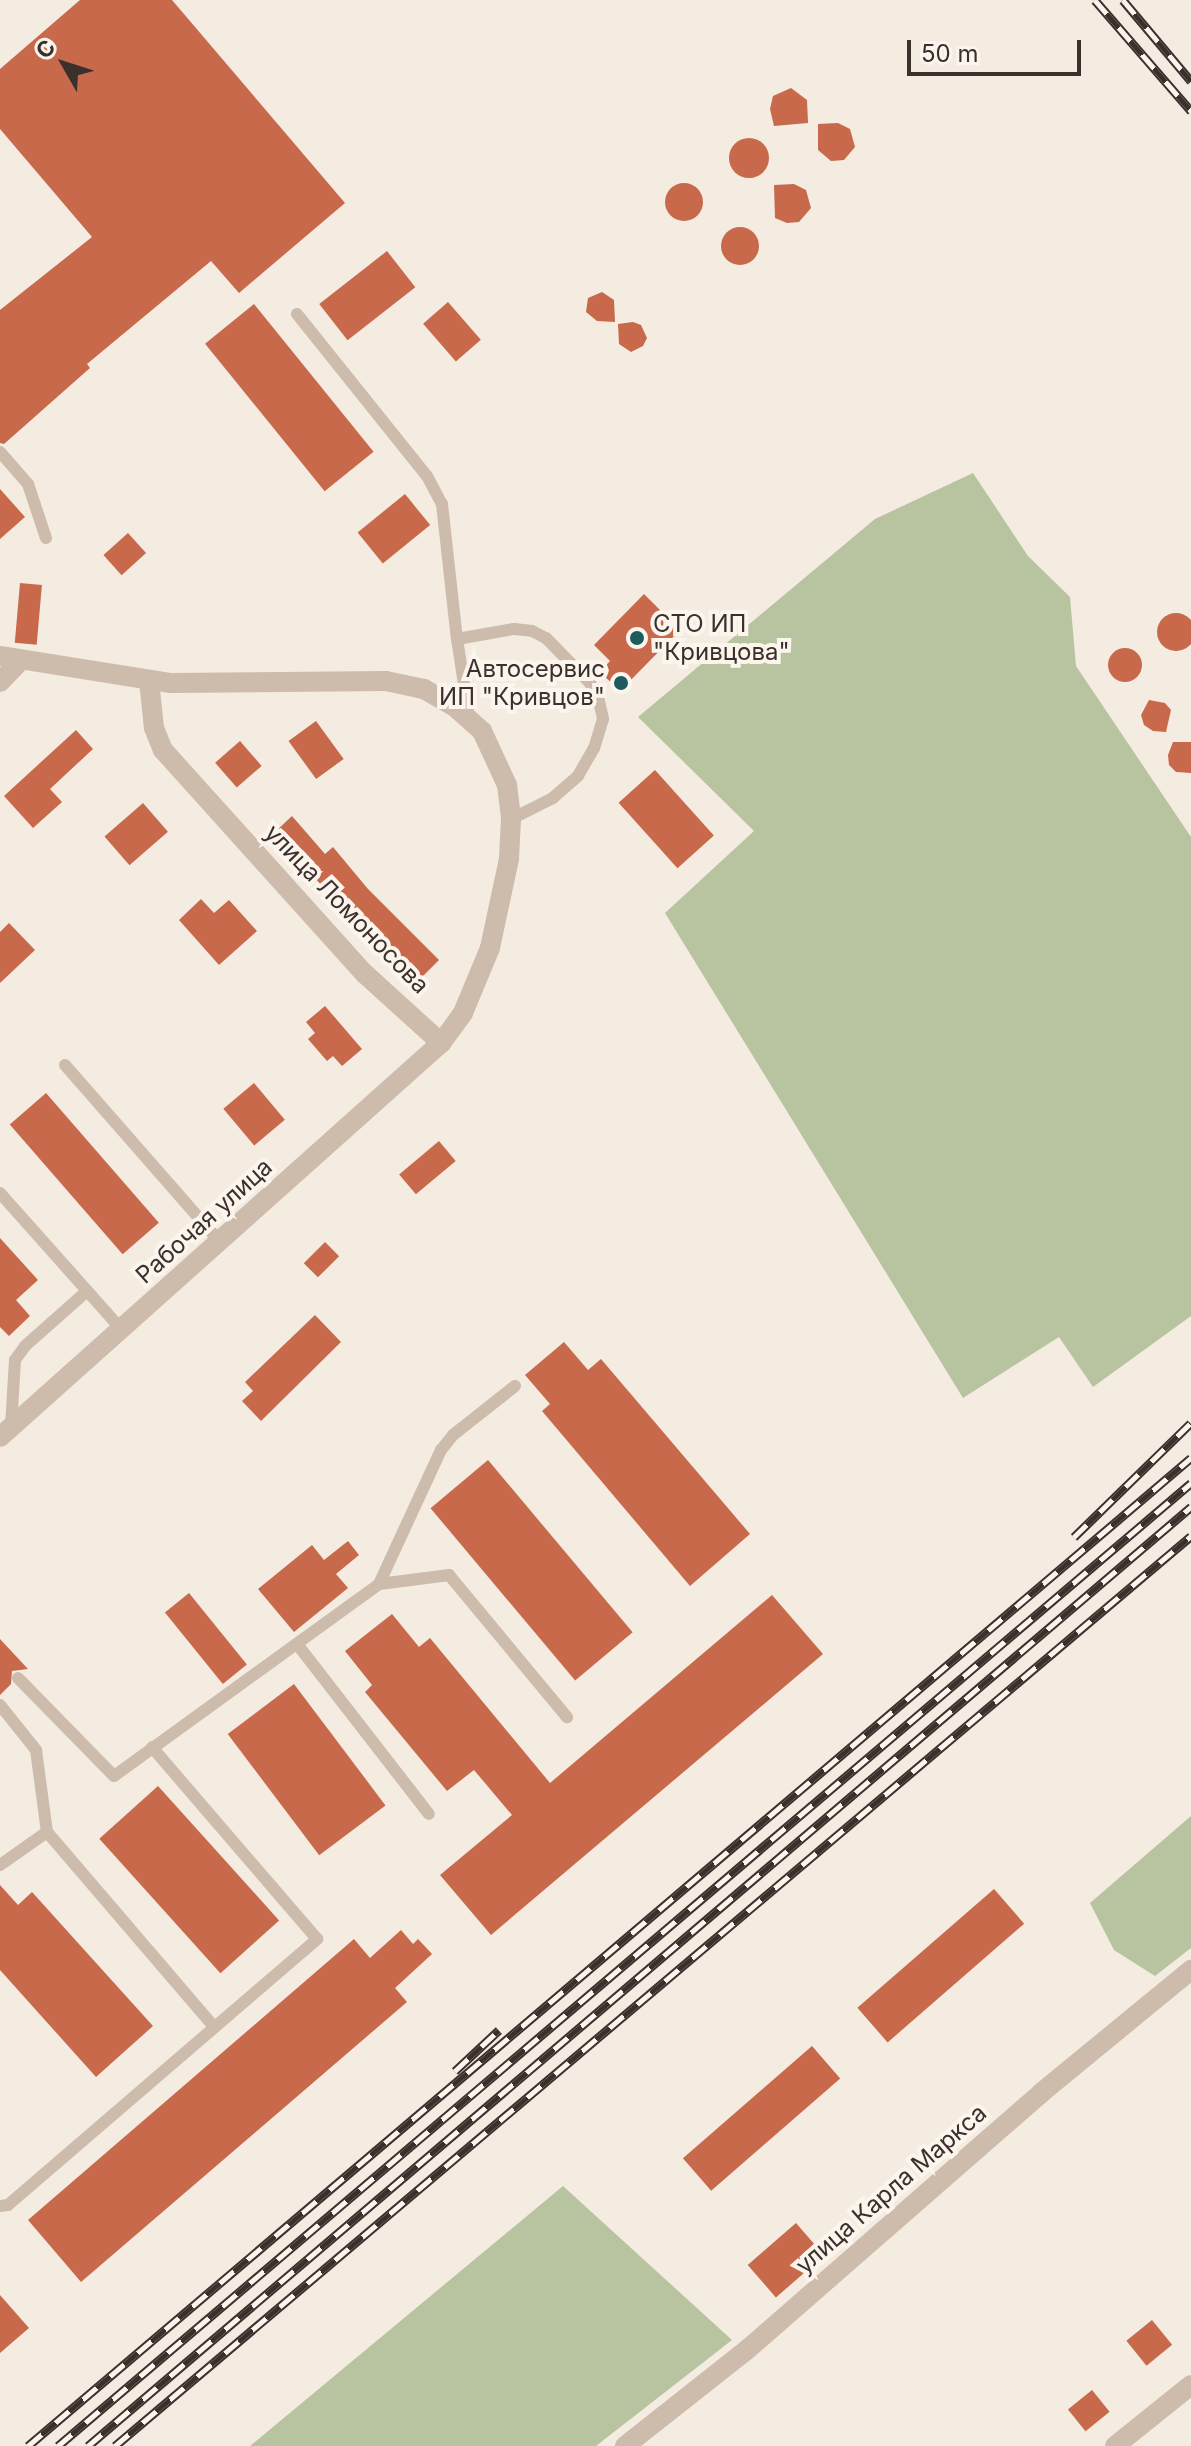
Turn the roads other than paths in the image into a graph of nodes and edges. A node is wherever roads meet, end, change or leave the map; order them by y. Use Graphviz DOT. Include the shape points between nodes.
graph roads {
  1 [pos="297,314"];
  2 [pos="0,452"];
  3 [pos="46,538"];
  4 [pos="457,639"];
  5 [pos="10,658"];
  6 [pos="149,680"];
  7 [pos="0,682"];
  8 [pos="469,720"];
  9 [pos="511,819"];
  10 [pos="441,1043"];
  11 [pos="65,1065"];
  12 [pos="0,1193"];
  13 [pos="220,1242"];
  14 [pos="87,1291"];
  15 [pos="121,1329"];
  16 [pos="515,1386"];
  17 [pos="5,1432"];
  18 [pos="379,1584"];
  19 [pos="297,1644"];
  20 [pos="18,1678"];
  21 [pos="0,1705"];
  22 [pos="567,1717"];
  23 [pos="152,1747"];
  24 [pos="429,1814"];
  25 [pos="47,1832"];
  26 [pos="0,1865"];
  27 [pos="1191,1970"];
  28 [pos="214,2027"];
  29 [pos="0,2206"];
  30 [pos="1191,2385"];
  31 [pos="625,2446"];
  32 [pos="1115,2446"];
  1 -- 4 [label="lane" via="427,476 442,504"];
  2 -- 3 [label="lane" via="28,484"];
  4 -- 8 [label="lane"];
  4 -- 9 [label="lane" via="532,631 546,638 590,683 599,701 603,719 578,776 553,798"];
  5 -- 6 [label="street"];
  5 -- 7 [label="street"];
  6 -- 8 [label="street" via="386,681 424,689"];
  6 -- 10 [label="street, улица Ломоносова" via="154,728 163,750 365,974"];
  8 -- 9 [label="street" via="482,731 502,772"];
  9 -- 10 [label="street" via="509,859 490,948 463,1013"];
  10 -- 13 [label="street, Рабочая улица"];
  11 -- 13 [label="lane"];
  12 -- 14 [label="lane"];
  13 -- 15 [label="street, Рабочая улица"];
  14 -- 15 [label="lane"];
  14 -- 17 [label="lane" via="15,1360"];
  15 -- 17 [label="street, Рабочая улица"];
  16 -- 18 [label="lane" via="441,1450"];
  18 -- 19 [label="lane"];
  18 -- 22 [label="lane" via="449,1575"];
  19 -- 23 [label="lane"];
  19 -- 24 [label="lane"];
  20 -- 23 [label="lane" via="114,1776"];
  21 -- 25 [label="lane" via="36,1750"];
  23 -- 28 [label="lane" via="317,1939"];
  25 -- 26 [label="lane"];
  25 -- 28 [label="lane"];
  27 -- 31 [label="street, улица Карла Маркса" via="1052,2083 749,2348"];
  28 -- 29 [label="lane" via="8,2205"];
  30 -- 32 [label="street"];
}
